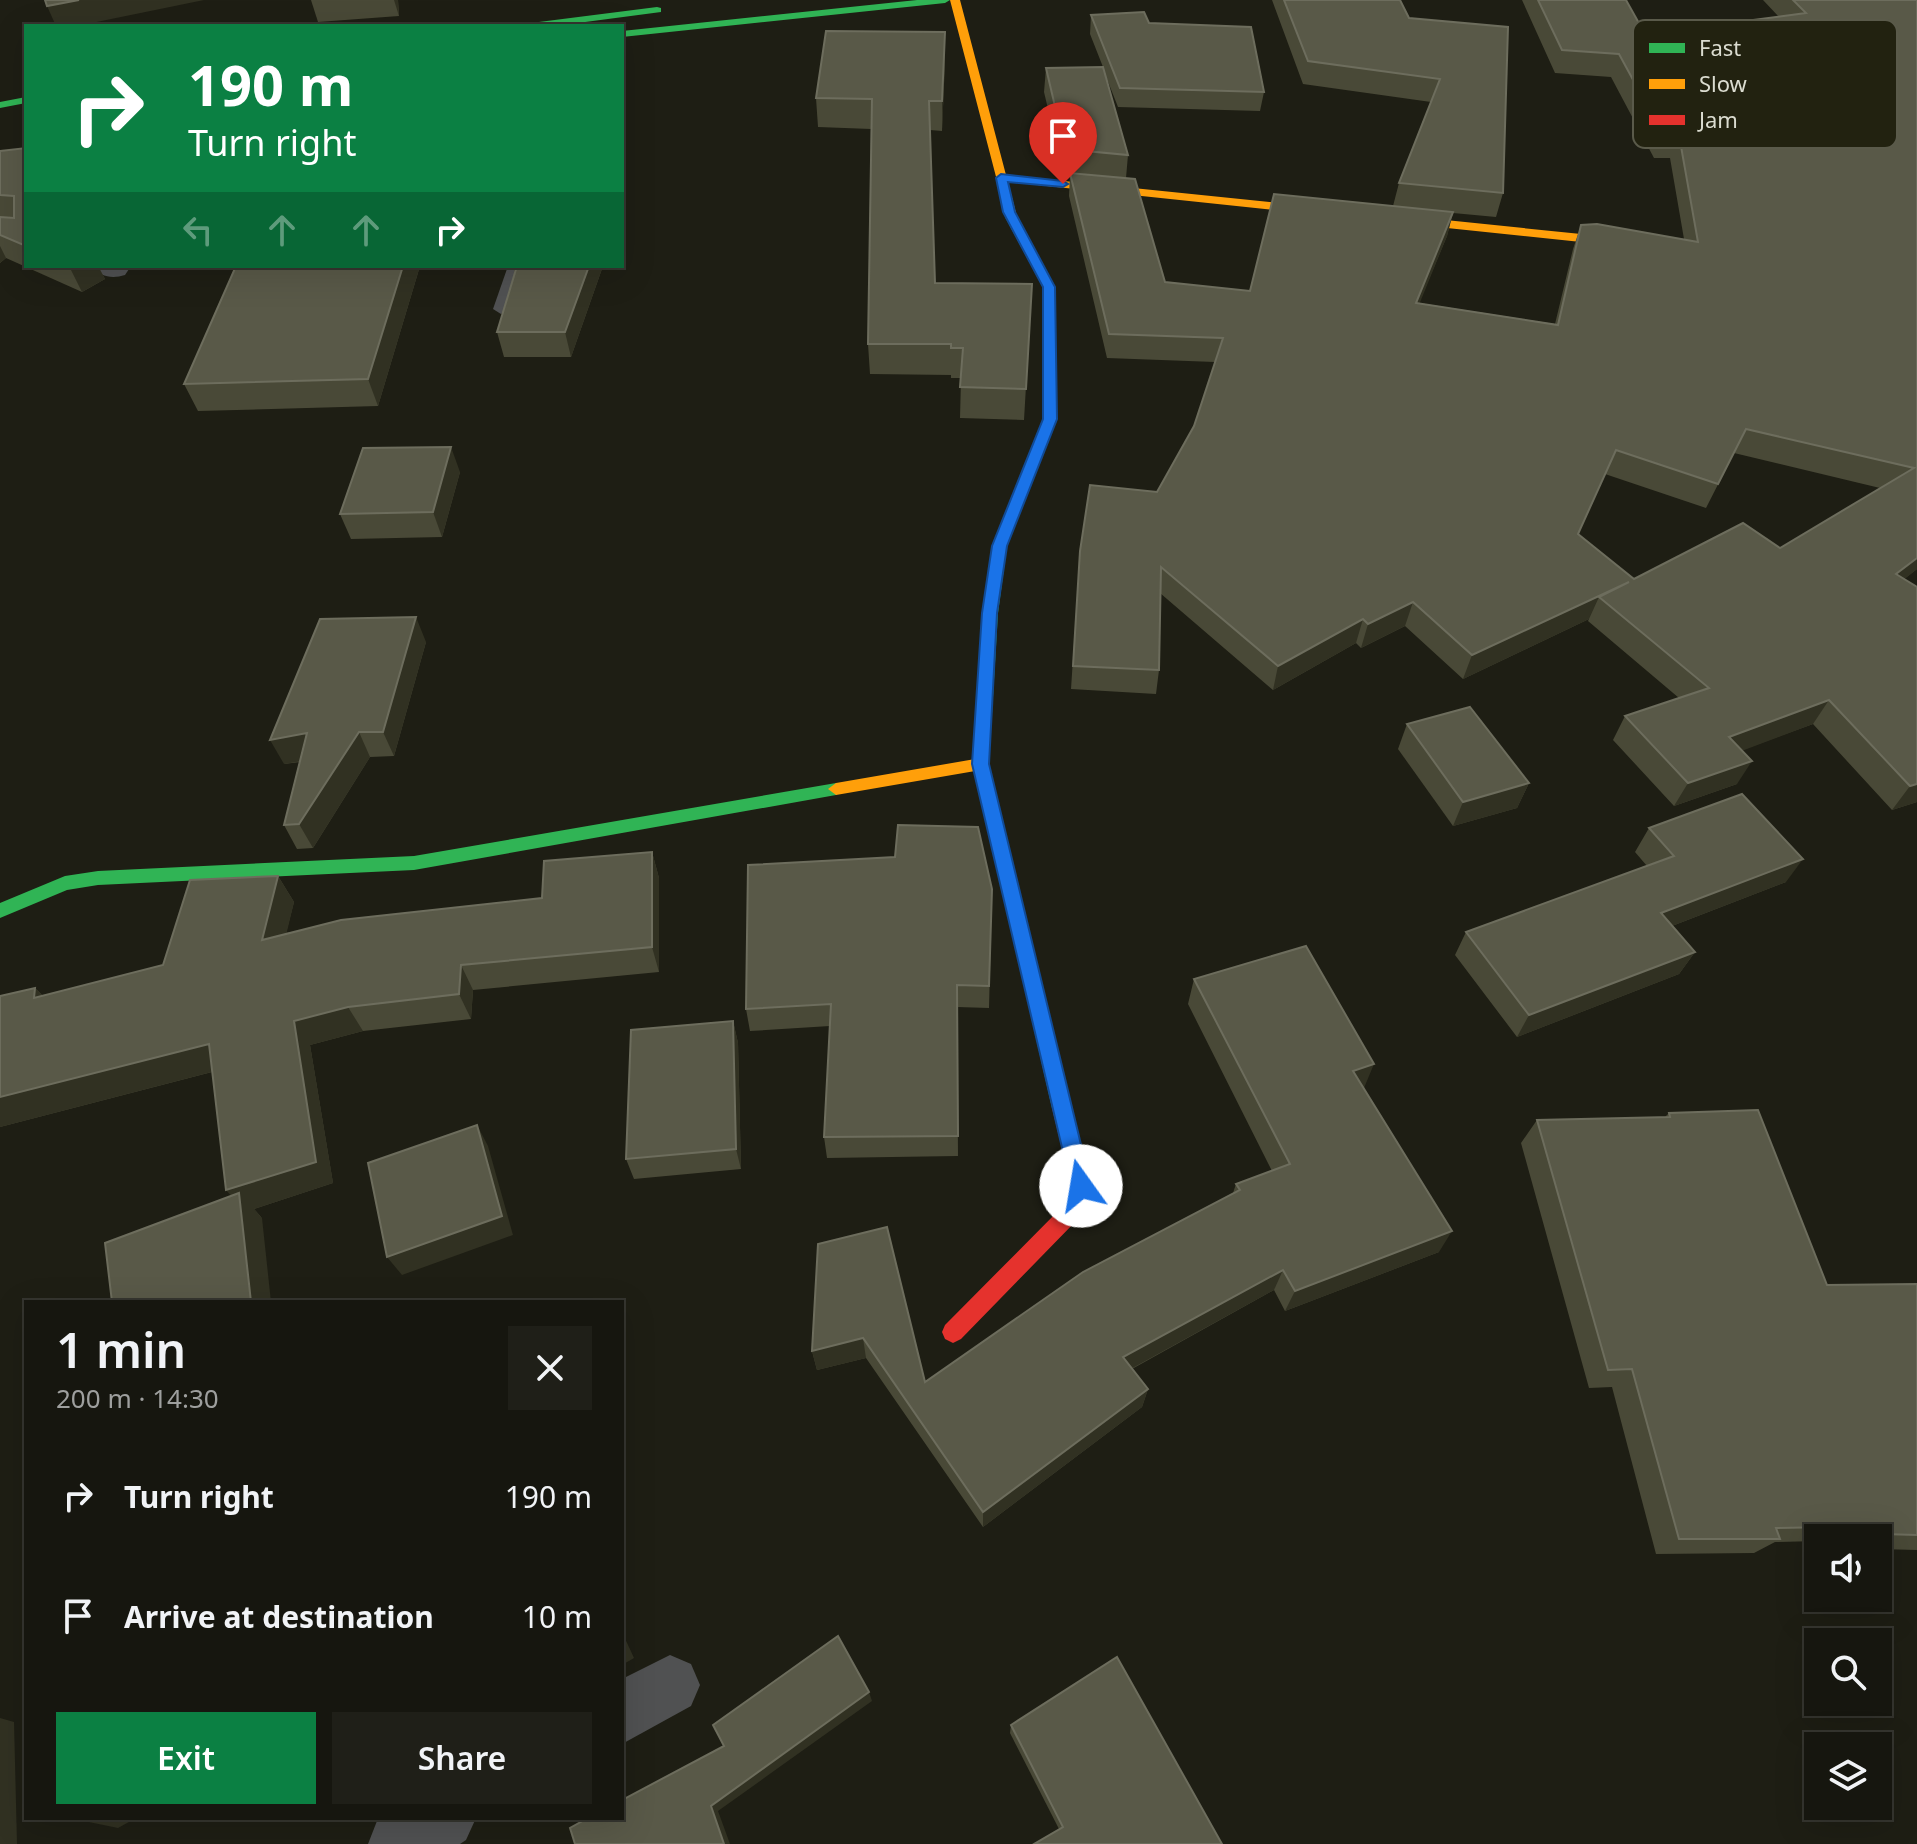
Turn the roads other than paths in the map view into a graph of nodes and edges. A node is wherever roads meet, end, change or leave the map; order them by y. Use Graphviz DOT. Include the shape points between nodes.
graph roads {
  1 [pos="945,0"];
  2 [pos="955,0"];
  3 [pos="673,8"];
  4 [pos="547,24"];
  5 [pos="624,34"];
  6 [pos="24,100"];
  7 [pos="0,105"];
  8 [pos="24,119"];
  9 [pos="0,123"];
  10 [pos="1001,178"];
  11 [pos="1581,238"];
  12 [pos="515,268"];
  13 [pos="501,309"];
  14 [pos="981,764"];
  15 [pos="0,911"];
  16 [pos="953,1332"];
  17 [pos="441,1820"];
  18 [pos="400,1844"];
  1 -- 5 [label="main road"];
  2 -- 10 [label="main road"];
  3 -- 4 [label="main road"];
  6 -- 7 [label="main road"];
  8 -- 9 [label="main road"];
  10 -- 11 [label="main road"];
  10 -- 14 [label="main road" via="1009,212 1049,287 1050,419 1000,546 990,613"];
  12 -- 13 [label="lane"];
  14 -- 15 [label="main road" via="414,863 98,878 65,883"];
  14 -- 16 [label="main road" via="1081,1186 1069,1214"];
  17 -- 18 [label="street"];
}
